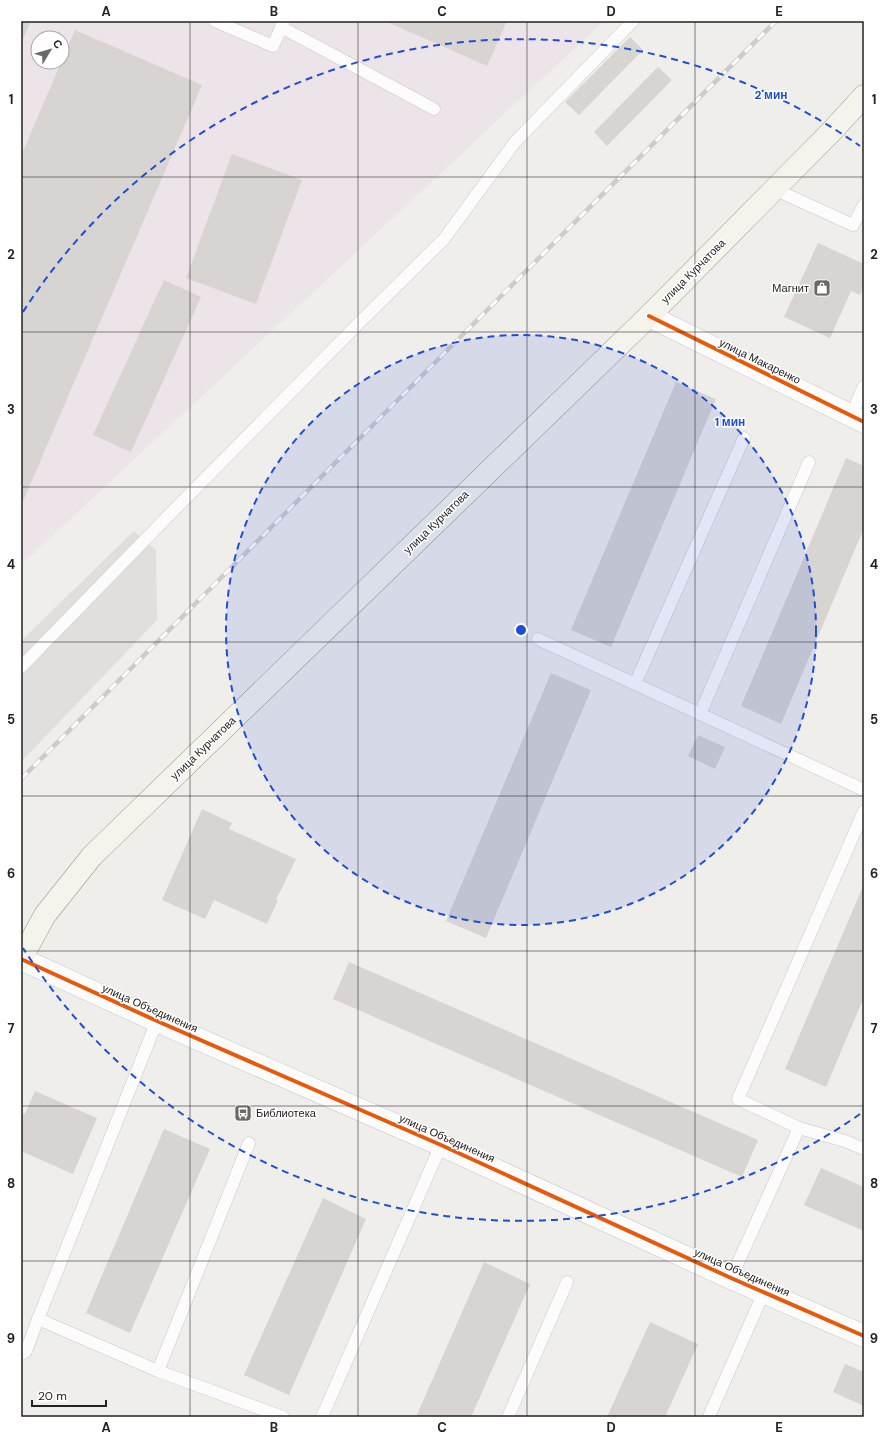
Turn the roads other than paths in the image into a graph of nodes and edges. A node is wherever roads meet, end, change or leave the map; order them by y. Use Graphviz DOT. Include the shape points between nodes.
graph roads {
  1 [pos="215,21"];
  2 [pos="633,21"];
  3 [pos="283,24"];
  4 [pos="864,96"];
  5 [pos="434,109"];
  6 [pos="774,189"];
  7 [pos="864,205"];
  8 [pos="649,316"];
  9 [pos="864,386"];
  10 [pos="858,419"];
  11 [pos="744,438"];
  12 [pos="809,462"];
  13 [pos="538,639"];
  14 [pos="21,667"];
  15 [pos="635,684"];
  16 [pos="700,714"];
  17 [pos="864,790"];
  18 [pos="864,811"];
  19 [pos="21,959"];
  20 [pos="157,1021"];
  21 [pos="799,1128"];
  22 [pos="249,1143"];
  23 [pos="441,1145"];
  24 [pos="864,1149"];
  25 [pos="731,1278"];
  26 [pos="567,1282"];
  27 [pos="764,1292"];
  28 [pos="38,1319"];
  29 [pos="864,1336"];
  30 [pos="21,1354"];
  31 [pos="158,1371"];
  32 [pos="712,1416"];
  33 [pos="283,1417"];
  34 [pos="322,1417"];
  35 [pos="508,1417"];
  1 -- 3 [label="lane" via="273,46"];
  2 -- 14 [label="lane" via="515,142 444,239 351,330"];
  3 -- 5 [label="lane"];
  4 -- 6 [label="main road, улица Курчатова"];
  6 -- 7 [label="lane" via="853,225"];
  6 -- 8 [label="main road, улица Курчатова"];
  8 -- 10 [label="street, улица Макаренко"];
  8 -- 19 [label="main road, улица Курчатова" via="92,856 45,915"];
  9 -- 10 [label="lane"];
  11 -- 15 [label="lane"];
  12 -- 16 [label="lane"];
  13 -- 15 [label="lane"];
  15 -- 16 [label="lane"];
  16 -- 17 [label="lane"];
  18 -- 21 [label="lane" via="738,1099"];
  19 -- 20 [label="street, улица Объединения"];
  20 -- 23 [label="street, улица Объединения"];
  20 -- 28 [label="lane"];
  21 -- 24 [label="lane" via="846,1141"];
  21 -- 25 [label="lane"];
  22 -- 31 [label="lane"];
  23 -- 25 [label="street, улица Объединения"];
  23 -- 34 [label="lane"];
  25 -- 27 [label="street, улица Объединения"];
  26 -- 35 [label="lane"];
  27 -- 29 [label="street, улица Объединения"];
  27 -- 32 [label="lane"];
  28 -- 30 [label="lane" via="26,1351"];
  28 -- 31 [label="lane"];
  31 -- 33 [label="lane"];
}
